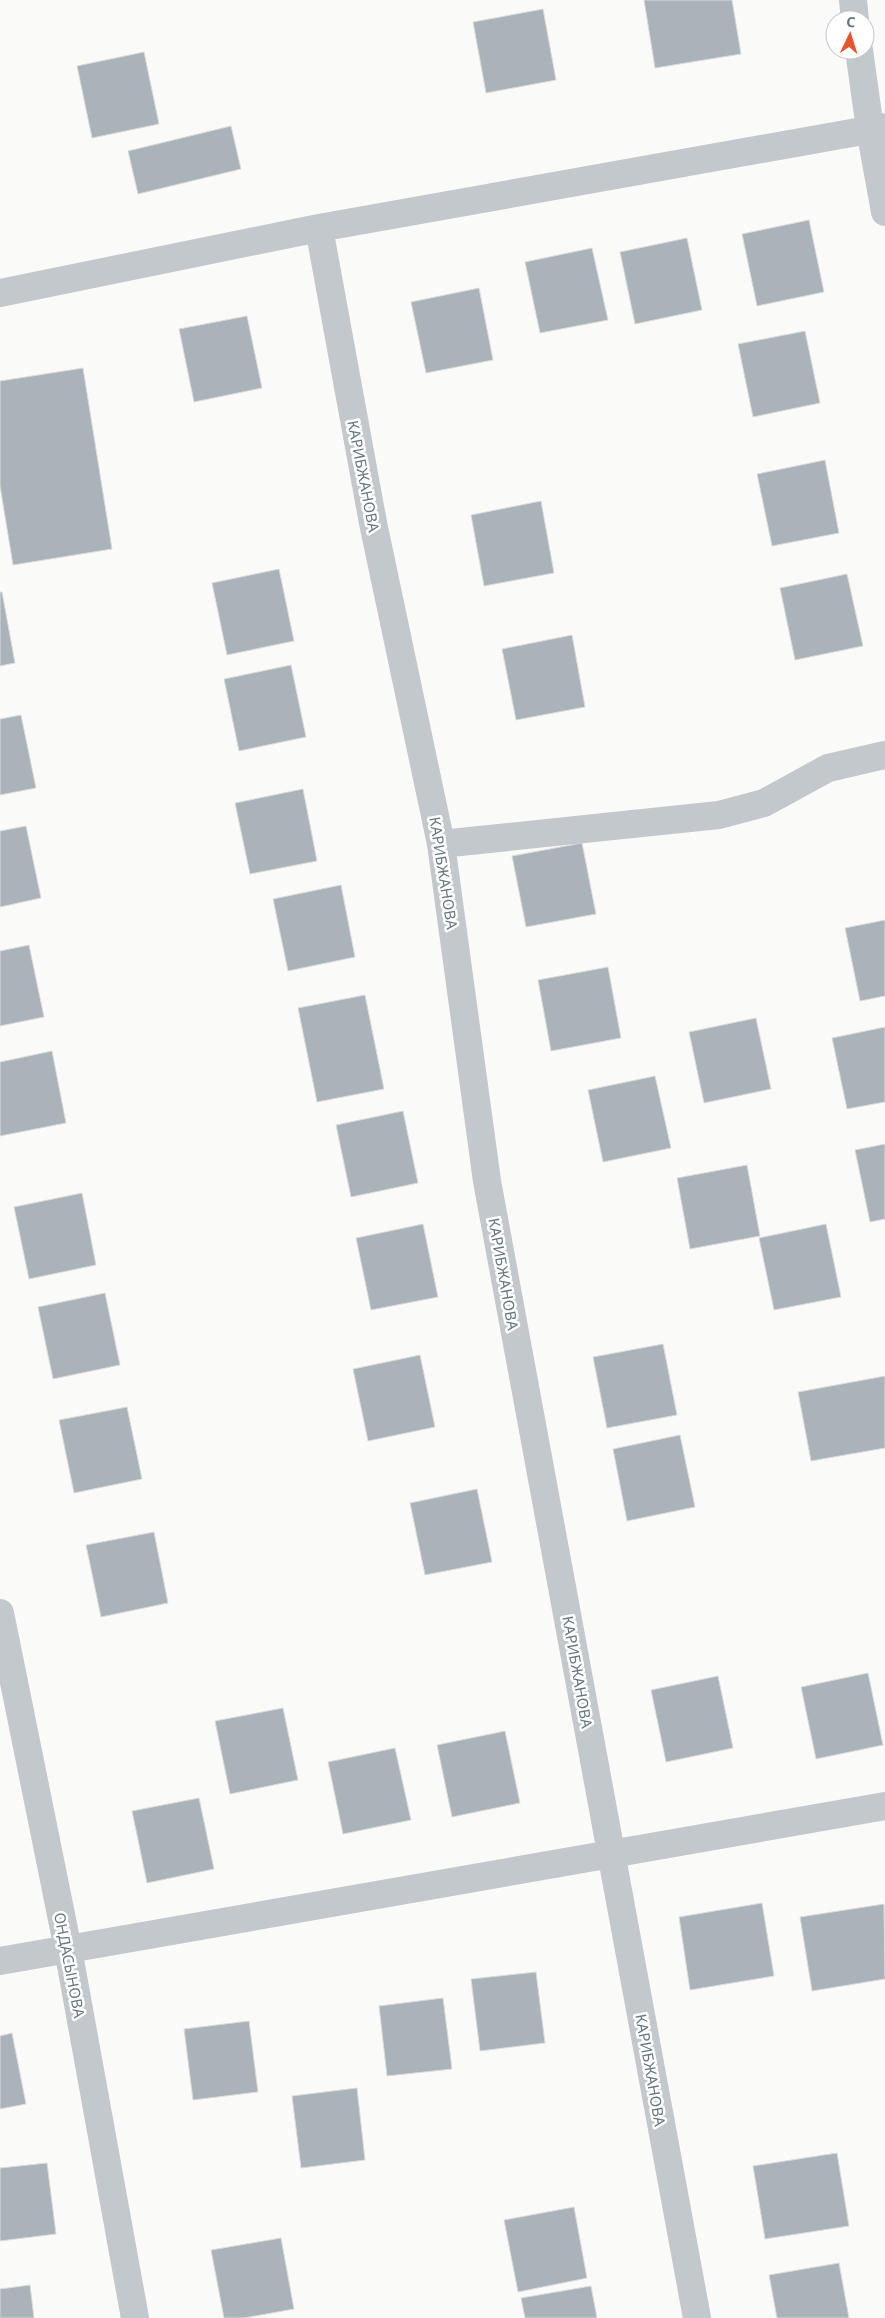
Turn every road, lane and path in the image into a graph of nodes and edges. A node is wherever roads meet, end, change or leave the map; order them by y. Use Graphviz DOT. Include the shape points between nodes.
graph roads {
  1 [pos="861,60"];
  2 [pos="877,128"];
  3 [pos="885,212"];
  4 [pos="319,228"];
  5 [pos="0,293"];
  6 [pos="885,755"];
  7 [pos="441,844"];
  8 [pos="0,1613"];
  9 [pos="885,1806"];
  10 [pos="611,1854"];
  11 [pos="68,1949"];
  12 [pos="0,1961"];
  13 [pos="135,2318"];
  14 [pos="697,2318"];
  1 -- 2 [label="street"];
  2 -- 3 [label="street"];
  2 -- 4 [label="street"];
  4 -- 5 [label="street"];
  4 -- 7 [label="street, КАРИБЖАНОВА" via="373,523"];
  6 -- 7 [label="street" via="828,768 764,803 719,815"];
  7 -- 10 [label="street, КАРИБЖАНОВА" via="487,1181"];
  8 -- 11 [label="street, ОНДАСЫНОВА"];
  9 -- 10 [label="street"];
  10 -- 11 [label="street"];
  10 -- 14 [label="street, КАРИБЖАНОВА"];
  11 -- 12 [label="street"];
  11 -- 13 [label="street, ОНДАСЫНОВА"];
}
